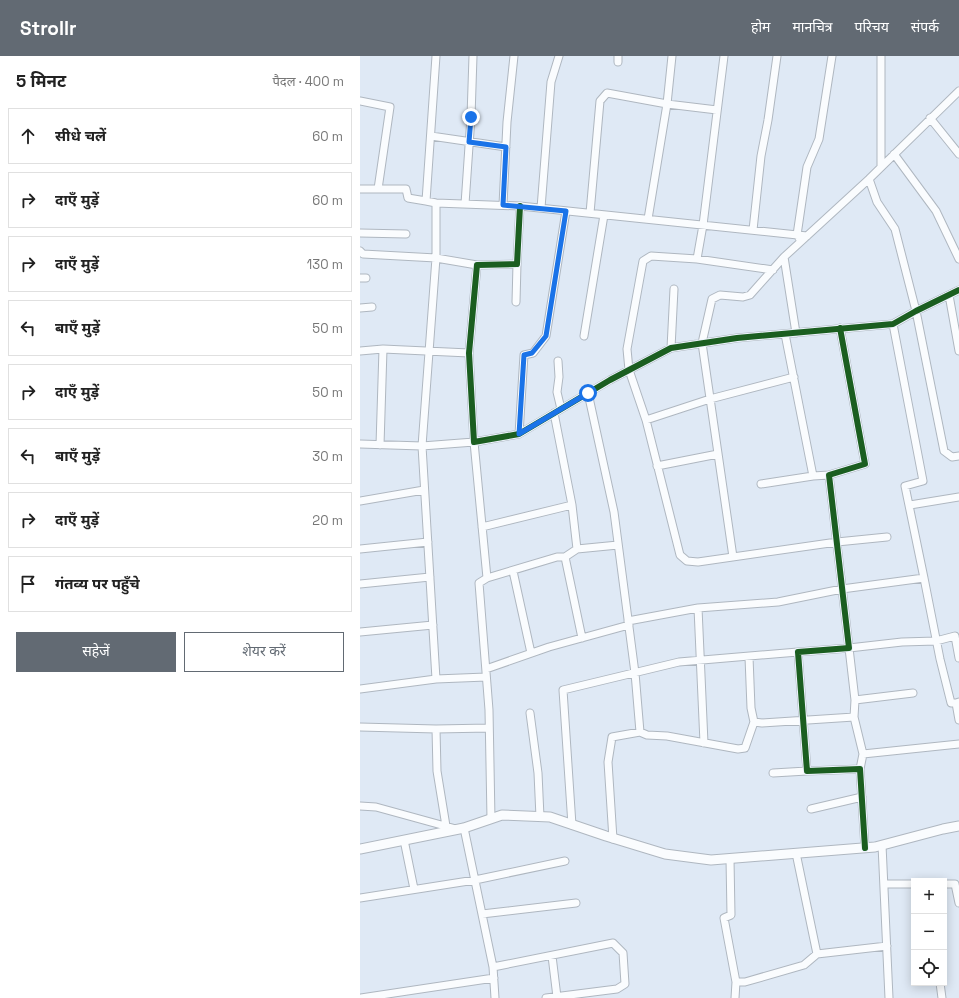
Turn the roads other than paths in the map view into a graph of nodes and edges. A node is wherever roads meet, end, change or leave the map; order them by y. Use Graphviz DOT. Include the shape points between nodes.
graph roads {
  1 [pos="436,56"];
  2 [pos="473,56"];
  3 [pos="514,56"];
  4 [pos="559,56"];
  5 [pos="672,56"];
  6 [pos="724,56"];
  7 [pos="777,56"];
  8 [pos="832,56"];
  9 [pos="881,56"];
  10 [pos="959,91"];
  11 [pos="360,101"];
  12 [pos="667,104"];
  13 [pos="717,110"];
  14 [pos="930,118"];
  15 [pos="431,136"];
  16 [pos="469,142"];
  17 [pos="506,147"];
  18 [pos="894,154"];
  19 [pos="959,154"];
  20 [pos="881,167"];
  21 [pos="869,179"];
  22 [pos="360,189"];
  23 [pos="378,189"];
  24 [pos="426,201"];
  25 [pos="436,203"];
  26 [pos="465,204"];
  27 [pos="503,205"];
  28 [pos="520,206"];
  29 [pos="541,208"];
  30 [pos="566,211"];
  31 [pos="590,213"];
  32 [pos="604,215"];
  33 [pos="648,219"];
  34 [pos="703,225"];
  35 [pos="753,230"];
  36 [pos="360,233"];
  37 [pos="406,234"];
  38 [pos="797,235"];
  39 [pos="807,236"];
  40 [pos="798,244"];
  41 [pos="360,251"];
  42 [pos="784,257"];
  43 [pos="436,258"];
  44 [pos="697,259"];
  45 [pos="959,259"];
  46 [pos="477,264"];
  47 [pos="517,264"];
  48 [pos="773,270"];
  49 [pos="674,290"];
  50 [pos="959,290"];
  51 [pos="949,295"];
  52 [pos="516,302"];
  53 [pos="360,308"];
  54 [pos="372,308"];
  55 [pos="916,311"];
  56 [pos="892,324"];
  57 [pos="840,328"];
  58 [pos="796,333"];
  59 [pos="785,334"];
  60 [pos="584,336"];
  61 [pos="702,343"];
  62 [pos="671,348"];
  63 [pos="384,350"];
  64 [pos="360,351"];
  65 [pos="429,351"];
  66 [pos="959,351"];
  67 [pos="469,353"];
  68 [pos="558,362"];
  69 [pos="629,370"];
  70 [pos="794,377"];
  71 [pos="588,393"];
  72 [pos="710,399"];
  73 [pos="558,411"];
  74 [pos="646,420"];
  75 [pos="519,434"];
  76 [pos="474,442"];
  77 [pos="360,444"];
  78 [pos="380,445"];
  79 [pos="422,446"];
  80 [pos="718,454"];
  81 [pos="959,456"];
  82 [pos="657,466"];
  83 [pos="829,474"];
  84 [pos="813,476"];
  85 [pos="761,484"];
  86 [pos="424,490"];
  87 [pos="959,497"];
  88 [pos="360,501"];
  89 [pos="572,505"];
  90 [pos="910,505"];
  91 [pos="482,526"];
  92 [pos="887,537"];
  93 [pos="428,542"];
  94 [pos="837,542"];
  95 [pos="618,545"];
  96 [pos="360,549"];
  97 [pos="577,549"];
  98 [pos="565,557"];
  99 [pos="733,557"];
  100 [pos="513,571"];
  101 [pos="430,577"];
  102 [pos="487,578"];
  103 [pos="924,578"];
  104 [pos="360,584"];
  105 [pos="842,589"];
  106 [pos="698,608"];
  107 [pos="628,623"];
  108 [pos="433,625"];
  109 [pos="360,632"];
  110 [pos="582,638"];
  111 [pos="936,641"];
  112 [pos="849,648"];
  113 [pos="798,652"];
  114 [pos="531,653"];
  115 [pos="749,656"];
  116 [pos="959,658"];
  117 [pos="700,660"];
  118 [pos="486,669"];
  119 [pos="635,673"];
  120 [pos="486,677"];
  121 [pos="436,679"];
  122 [pos="360,689"];
  123 [pos="913,693"];
  124 [pos="855,700"];
  125 [pos="958,702"];
  126 [pos="530,713"];
  127 [pos="854,717"];
  128 [pos="959,720"];
  129 [pos="803,721"];
  130 [pos="754,722"];
  131 [pos="360,727"];
  132 [pos="489,728"];
  133 [pos="436,729"];
  134 [pos="640,732"];
  135 [pos="704,743"];
  136 [pos="959,744"];
  137 [pos="863,754"];
  138 [pos="860,769"];
  139 [pos="807,771"];
  140 [pos="773,773"];
  141 [pos="862,797"];
  142 [pos="360,806"];
  143 [pos="812,809"];
  144 [pos="540,817"];
  145 [pos="491,819"];
  146 [pos="572,825"];
  147 [pos="446,826"];
  148 [pos="959,826"];
  149 [pos="461,829"];
  150 [pos="613,839"];
  151 [pos="404,840"];
  152 [pos="882,845"];
  153 [pos="865,848"];
  154 [pos="360,849"];
  155 [pos="796,853"];
  156 [pos="730,859"];
  157 [pos="565,861"];
  158 [pos="475,880"];
  159 [pos="884,884"];
  160 [pos="911,884"];
  161 [pos="947,884"];
  162 [pos="414,889"];
  163 [pos="360,898"];
  164 [pos="576,903"];
  165 [pos="959,903"];
  166 [pos="482,914"];
  167 [pos="887,946"];
  168 [pos="817,954"];
  169 [pos="552,956"];
  170 [pos="494,967"];
  171 [pos="494,978"];
  172 [pos="736,982"];
  173 [pos="940,986"];
  174 [pos="379,997"];
  175 [pos="557,997"];
  176 [pos="361,998"];
  177 [pos="495,998"];
  178 [pos="546,998"];
  179 [pos="735,998"];
  180 [pos="889,998"];
  181 [pos="942,998"];
  1 -- 15 [label="street"];
  2 -- 16 [label="street"];
  3 -- 17 [label="street"];
  4 -- 29 [label="street" via="551,82"];
  5 -- 12 [label="street"];
  6 -- 13 [label="street"];
  7 -- 35 [label="street" via="761,156"];
  8 -- 38 [label="street" via="819,139 807,167"];
  9 -- 20 [label="street"];
  10 -- 14 [label="street"];
  11 -- 23 [label="street" via="390,107"];
  12 -- 13 [label="street"];
  12 -- 31 [label="street" via="607,93 600,101"];
  12 -- 33 [label="street"];
  13 -- 34 [label="street"];
  14 -- 18 [label="street"];
  14 -- 19 [label="street"];
  15 -- 16 [label="street"];
  15 -- 24 [label="street"];
  16 -- 17 [label="street"];
  16 -- 26 [label="street"];
  17 -- 27 [label="street"];
  18 -- 20 [label="street"];
  18 -- 45 [label="street" via="936,211"];
  20 -- 21 [label="street"];
  21 -- 39 [label="street"];
  21 -- 55 [label="street" via="877,202 895,229"];
  22 -- 23 [label="street"];
  23 -- 24 [label="street" via="406,189 408,198"];
  24 -- 25 [label="street"];
  25 -- 26 [label="street"];
  25 -- 43 [label="street"];
  26 -- 27 [label="street"];
  27 -- 28 [label="street"];
  28 -- 29 [label="street"];
  28 -- 47 [label="street"];
  29 -- 30 [label="street"];
  30 -- 31 [label="street"];
  30 -- 75 [label="street" via="546,336 532,353 524,355"];
  31 -- 32 [label="street"];
  32 -- 33 [label="street"];
  32 -- 60 [label="street"];
  33 -- 34 [label="street"];
  34 -- 35 [label="street"];
  34 -- 44 [label="street"];
  35 -- 38 [label="street"];
  36 -- 37 [label="street"];
  38 -- 39 [label="street"];
  38 -- 40 [label="street" via="800,235"];
  39 -- 40 [label="street"];
  40 -- 42 [label="street"];
  41 -- 43 [label="street" via="363,254"];
  42 -- 48 [label="street"];
  42 -- 58 [label="street"];
  43 -- 46 [label="street"];
  43 -- 65 [label="street"];
  44 -- 48 [label="street"];
  44 -- 69 [label="street" via="651,256 643,261 626,349"];
  46 -- 47 [label="street"];
  46 -- 67 [label="street"];
  47 -- 52 [label="street"];
  48 -- 61 [label="street" via="750,295 743,297 720,294 712,299"];
  49 -- 62 [label="street"];
  50 -- 51 [label="street"];
  51 -- 55 [label="street"];
  51 -- 66 [label="street"];
  53 -- 54 [label="street"];
  55 -- 56 [label="street"];
  55 -- 81 [label="street" via="944,451 952,457"];
  56 -- 57 [label="street"];
  56 -- 90 [label="street" via="923,481 905,486"];
  57 -- 58 [label="street"];
  57 -- 83 [label="street" via="865,464"];
  58 -- 59 [label="street"];
  59 -- 61 [label="street"];
  59 -- 70 [label="street"];
  61 -- 62 [label="street"];
  61 -- 72 [label="street"];
  62 -- 69 [label="street"];
  63 -- 64 [label="street"];
  63 -- 65 [label="street"];
  63 -- 78 [label="street"];
  65 -- 67 [label="street"];
  65 -- 79 [label="street"];
  67 -- 76 [label="street"];
  68 -- 73 [label="street"];
  69 -- 71 [label="street"];
  69 -- 74 [label="street"];
  70 -- 72 [label="street"];
  70 -- 84 [label="street"];
  71 -- 73 [label="street"];
  71 -- 95 [label="street" via="614,512"];
  72 -- 74 [label="street"];
  72 -- 80 [label="street"];
  73 -- 75 [label="street"];
  73 -- 89 [label="street"];
  74 -- 82 [label="street"];
  75 -- 76 [label="street"];
  76 -- 79 [label="street"];
  76 -- 91 [label="street"];
  77 -- 78 [label="street"];
  78 -- 79 [label="street"];
  79 -- 86 [label="street"];
  80 -- 82 [label="street"];
  80 -- 99 [label="street"];
  82 -- 99 [label="street" via="680,555 687,561 698,562"];
  83 -- 84 [label="street"];
  83 -- 94 [label="street"];
  84 -- 85 [label="street"];
  86 -- 88 [label="street"];
  86 -- 93 [label="street"];
  87 -- 90 [label="street"];
  89 -- 91 [label="street"];
  89 -- 97 [label="street"];
  90 -- 103 [label="street"];
  91 -- 102 [label="street"];
  92 -- 94 [label="street"];
  93 -- 96 [label="street"];
  93 -- 101 [label="street"];
  94 -- 99 [label="street"];
  94 -- 105 [label="street"];
  95 -- 97 [label="street"];
  95 -- 107 [label="street"];
  97 -- 98 [label="street"];
  98 -- 100 [label="street" via="557,557"];
  98 -- 110 [label="street"];
  100 -- 102 [label="street"];
  100 -- 114 [label="street"];
  101 -- 104 [label="street"];
  101 -- 108 [label="street"];
  102 -- 118 [label="street" via="479,583"];
  103 -- 105 [label="street"];
  103 -- 111 [label="street"];
  105 -- 106 [label="street" via="778,602"];
  105 -- 112 [label="street"];
  106 -- 107 [label="street"];
  106 -- 117 [label="street"];
  107 -- 110 [label="street"];
  107 -- 119 [label="street"];
  108 -- 109 [label="street"];
  108 -- 121 [label="street"];
  110 -- 114 [label="street"];
  111 -- 112 [label="street"];
  111 -- 116 [label="street" via="955,636"];
  111 -- 125 [label="street" via="951,703"];
  112 -- 113 [label="street"];
  112 -- 124 [label="street"];
  113 -- 115 [label="street"];
  113 -- 129 [label="street"];
  114 -- 118 [label="street"];
  115 -- 117 [label="street"];
  115 -- 130 [label="street"];
  117 -- 119 [label="street" via="679,662"];
  117 -- 135 [label="street"];
  118 -- 120 [label="street"];
  119 -- 134 [label="street"];
  119 -- 146 [label="street" via="563,690"];
  120 -- 121 [label="street"];
  120 -- 132 [label="street"];
  121 -- 122 [label="street"];
  123 -- 124 [label="street"];
  124 -- 127 [label="street"];
  125 -- 128 [label="street"];
  126 -- 144 [label="street" via="538,773"];
  127 -- 129 [label="street"];
  127 -- 137 [label="street"];
  129 -- 130 [label="street"];
  129 -- 139 [label="street"];
  130 -- 135 [label="street" via="745,748"];
  131 -- 133 [label="street"];
  132 -- 133 [label="street"];
  132 -- 145 [label="street"];
  133 -- 147 [label="street" via="437,770"];
  134 -- 135 [label="street"];
  134 -- 150 [label="street" via="612,737 608,762"];
  136 -- 137 [label="street"];
  137 -- 138 [label="street"];
  138 -- 139 [label="street"];
  138 -- 141 [label="street"];
  139 -- 140 [label="street"];
  141 -- 143 [label="street"];
  141 -- 153 [label="street"];
  142 -- 147 [label="street" via="376,807"];
  144 -- 145 [label="street" via="502,815"];
  144 -- 146 [label="street" via="550,817"];
  145 -- 149 [label="street"];
  146 -- 150 [label="street"];
  147 -- 149 [label="street"];
  148 -- 152 [label="street"];
  149 -- 151 [label="street"];
  149 -- 158 [label="street"];
  150 -- 156 [label="street" via="665,854 711,860"];
  151 -- 154 [label="street"];
  151 -- 162 [label="street"];
  152 -- 153 [label="street"];
  152 -- 159 [label="street"];
  153 -- 155 [label="street"];
  155 -- 156 [label="street"];
  155 -- 168 [label="street"];
  156 -- 172 [label="street" via="731,915 724,918"];
  157 -- 158 [label="street"];
  158 -- 162 [label="street"];
  158 -- 166 [label="street"];
  159 -- 160 [label="street"];
  159 -- 167 [label="street"];
  161 -- 165 [label="street" via="955,884"];
  162 -- 163 [label="street"];
  164 -- 166 [label="street"];
  166 -- 170 [label="street"];
  167 -- 168 [label="street"];
  167 -- 180 [label="street"];
  168 -- 172 [label="street" via="804,965 745,982"];
  169 -- 170 [label="street"];
  169 -- 175 [label="street"];
  169 -- 175 [label="street" via="613,943 623,954 625,984 617,989"];
  170 -- 171 [label="street"];
  171 -- 174 [label="street"];
  171 -- 177 [label="street"];
  172 -- 179 [label="street"];
  173 -- 181 [label="street"];
  174 -- 176 [label="street"];
  175 -- 178 [label="street"];
}
